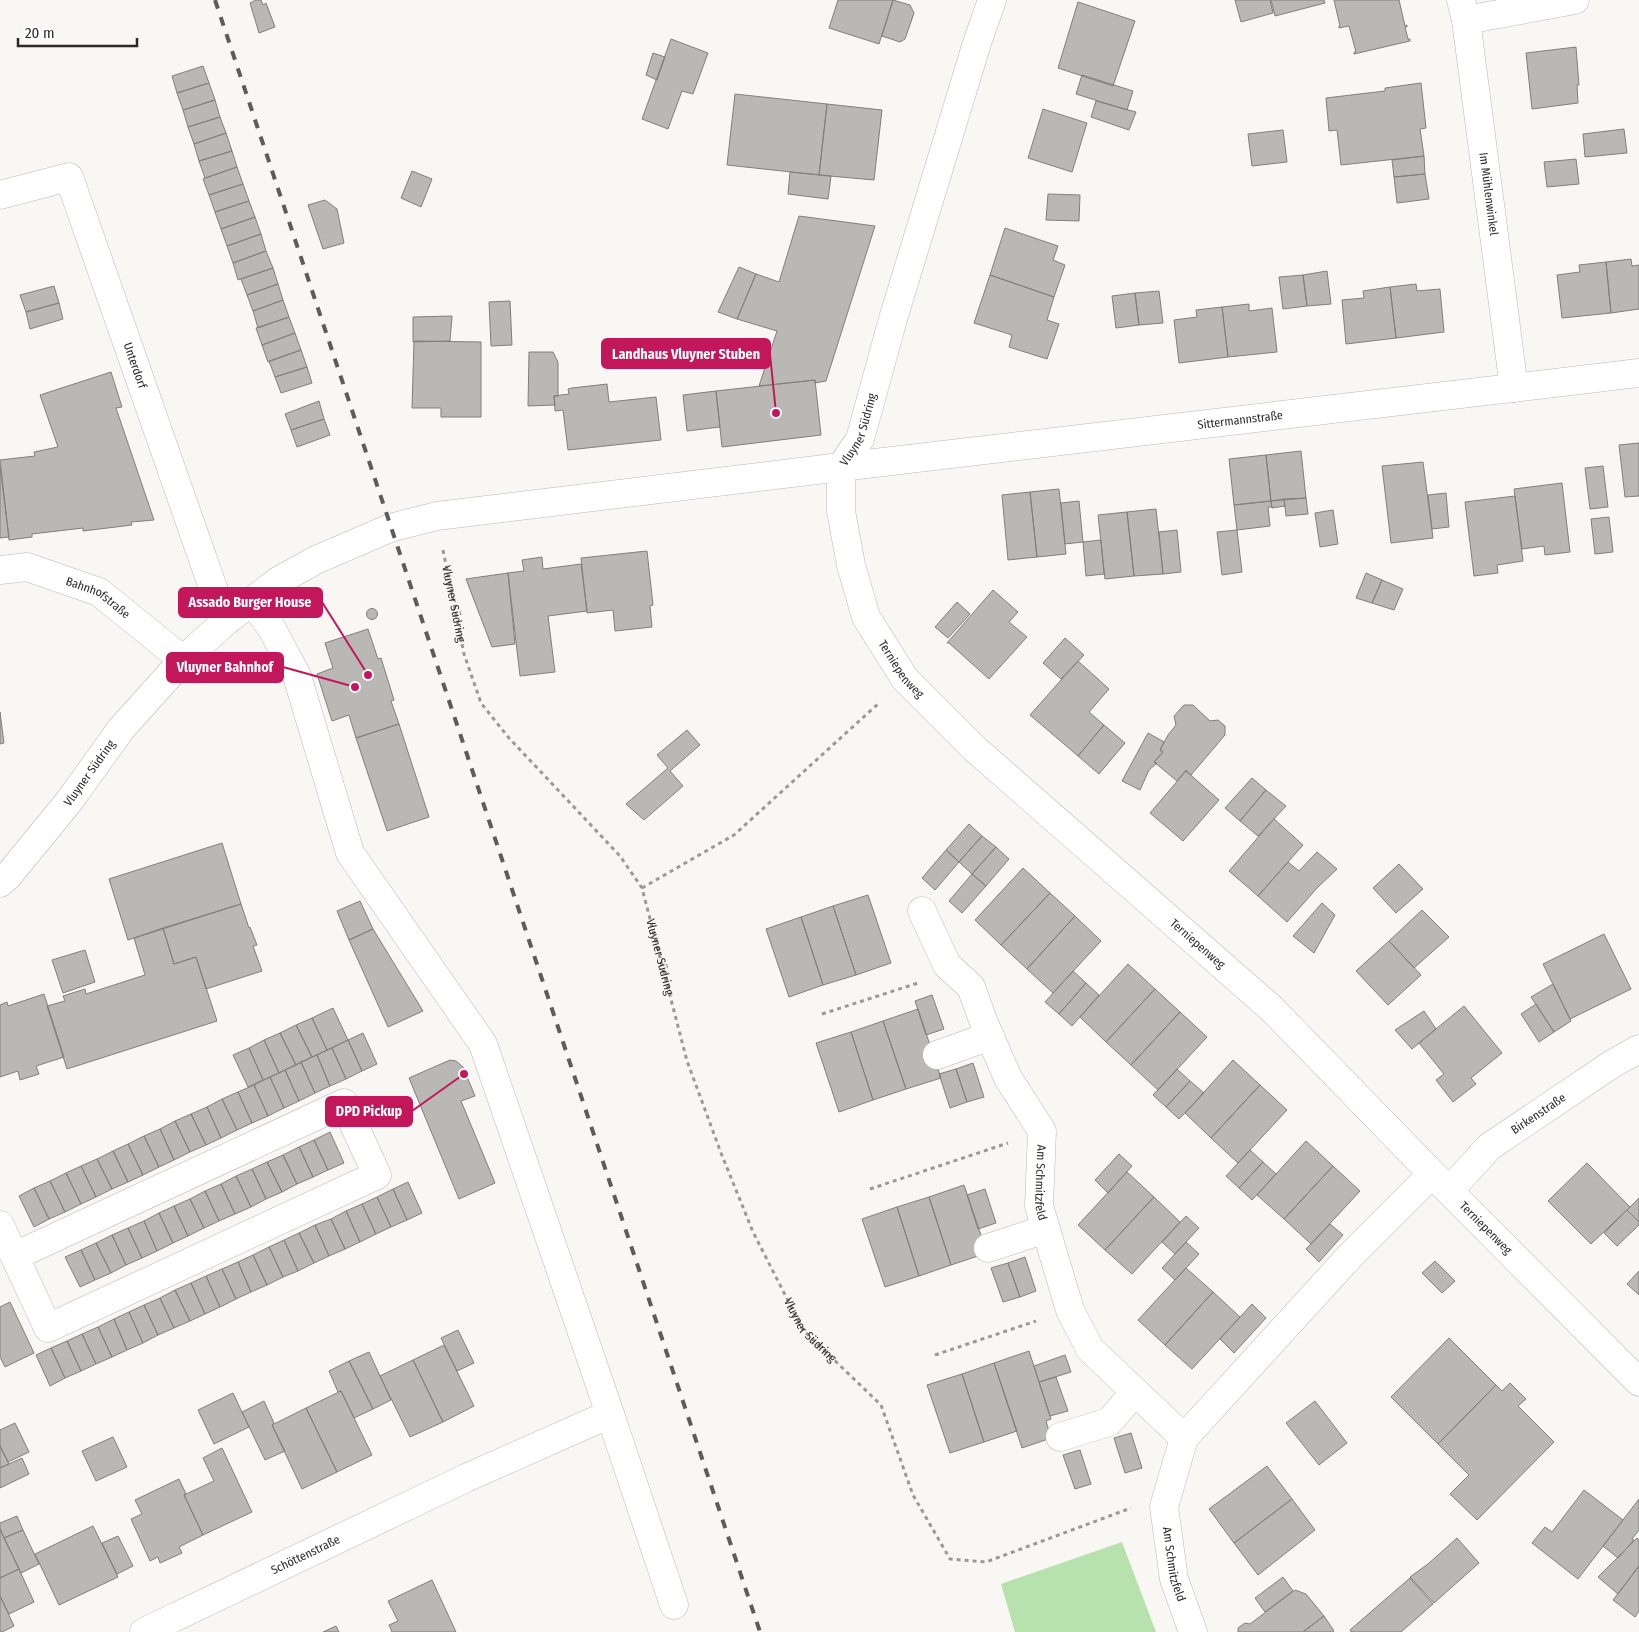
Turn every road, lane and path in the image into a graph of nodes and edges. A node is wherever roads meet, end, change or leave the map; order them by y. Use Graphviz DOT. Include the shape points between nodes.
graph roads {
  1 [pos="992,0"];
  2 [pos="1575,0"];
  3 [pos="1464,10"];
  4 [pos="0,195"];
  5 [pos="1639,373"];
  6 [pos="1514,388"];
  7 [pos="841,467"];
  8 [pos="437,516"];
  9 [pos="0,570"];
  10 [pos="252,601"];
  11 [pos="225,622"];
  12 [pos="183,660"];
  13 [pos="906,679"];
  14 [pos="0,883"];
  15 [pos="642,888"];
  16 [pos="922,911"];
  17 [pos="954,971"];
  18 [pos="822,1014"];
  19 [pos="990,1036"];
  20 [pos="1639,1049"];
  21 [pos="937,1055"];
  22 [pos="1042,1131"];
  23 [pos="1441,1182"];
  24 [pos="870,1189"];
  25 [pos="0,1224"];
  26 [pos="1046,1229"];
  27 [pos="988,1248"];
  28 [pos="15,1256"];
  29 [pos="1070,1310"];
  30 [pos="935,1355"];
  31 [pos="1639,1382"];
  32 [pos="1135,1392"];
  33 [pos="610,1414"];
  34 [pos="1060,1437"];
  35 [pos="1184,1438"];
  36 [pos="1164,1507"];
  37 [pos="674,1605"];
  38 [pos="144,1632"];
  39 [pos="1193,1632"];
  1 -- 7 [label="street, Vluyner Südring" via="893,319 860,439"];
  2 -- 3 [label="street"];
  3 -- 6 [label="street, Im Mühlenwinkel"];
  4 -- 11 [label="street, Unterdorf" via="69,177"];
  5 -- 6 [label="street, Sittermannstraße"];
  6 -- 7 [label="street, Sittermannstraße"];
  7 -- 8 [label="street, Vluyner Südring"];
  7 -- 13 [label="street, Terniepenweg" via="841,511 851,565 866,617"];
  8 -- 10 [label="street, Vluyner Südring" via="390,528 316,560 278,581"];
  8 -- 15 [label="path, Vluyner Südring" via="464,654 481,703 509,738 620,856"];
  9 -- 12 [label="street, Bahnhofstraße" via="27,567 99,592"];
  10 -- 11 [label="street, Vluyner Südring"];
  10 -- 33 [label="street" via="272,629 297,676 350,853 483,1044"];
  11 -- 12 [label="street, Vluyner Südring"];
  12 -- 14 [label="street, Vluyner Südring" via="121,729 70,800"];
  13 -- 15 [label="path" via="734,835"];
  13 -- 23 [label="street, Terniepenweg" via="974,748 1272,1009"];
  15 -- 36 [label="path, Vluyner Südring" via="687,1061 753,1232 803,1330 881,1405 913,1495 950,1559 986,1562 1130,1508"];
  16 -- 17 [label="street, Am Schmitzfeld" via="947,965"];
  17 -- 18 [label="path"];
  17 -- 19 [label="street, Am Schmitzfeld" via="971,987"];
  19 -- 21 [label="street"];
  19 -- 22 [label="street, Am Schmitzfeld" via="1008,1078"];
  20 -- 23 [label="street, Birkenstraße" via="1612,1064"];
  22 -- 24 [label="path"];
  22 -- 26 [label="street, Am Schmitzfeld" via="1039,1206"];
  23 -- 31 [label="street, Terniepenweg"];
  23 -- 35 [label="street, Am Schmitzfeld" via="1351,1255"];
  25 -- 28 [label="street"];
  26 -- 27 [label="street"];
  26 -- 29 [label="street, Am Schmitzfeld"];
  28 -- 28 [label="street" via="48,1328 377,1175 344,1103"];
  29 -- 30 [label="path"];
  29 -- 32 [label="street, Am Schmitzfeld" via="1090,1349"];
  32 -- 34 [label="street" via="1109,1422"];
  32 -- 35 [label="street, Am Schmitzfeld"];
  33 -- 37 [label="street"];
  33 -- 38 [label="street, Schöttenstraße" via="466,1478"];
  35 -- 36 [label="street, Am Schmitzfeld"];
  36 -- 39 [label="street, Am Schmitzfeld" via="1174,1579"];
}
